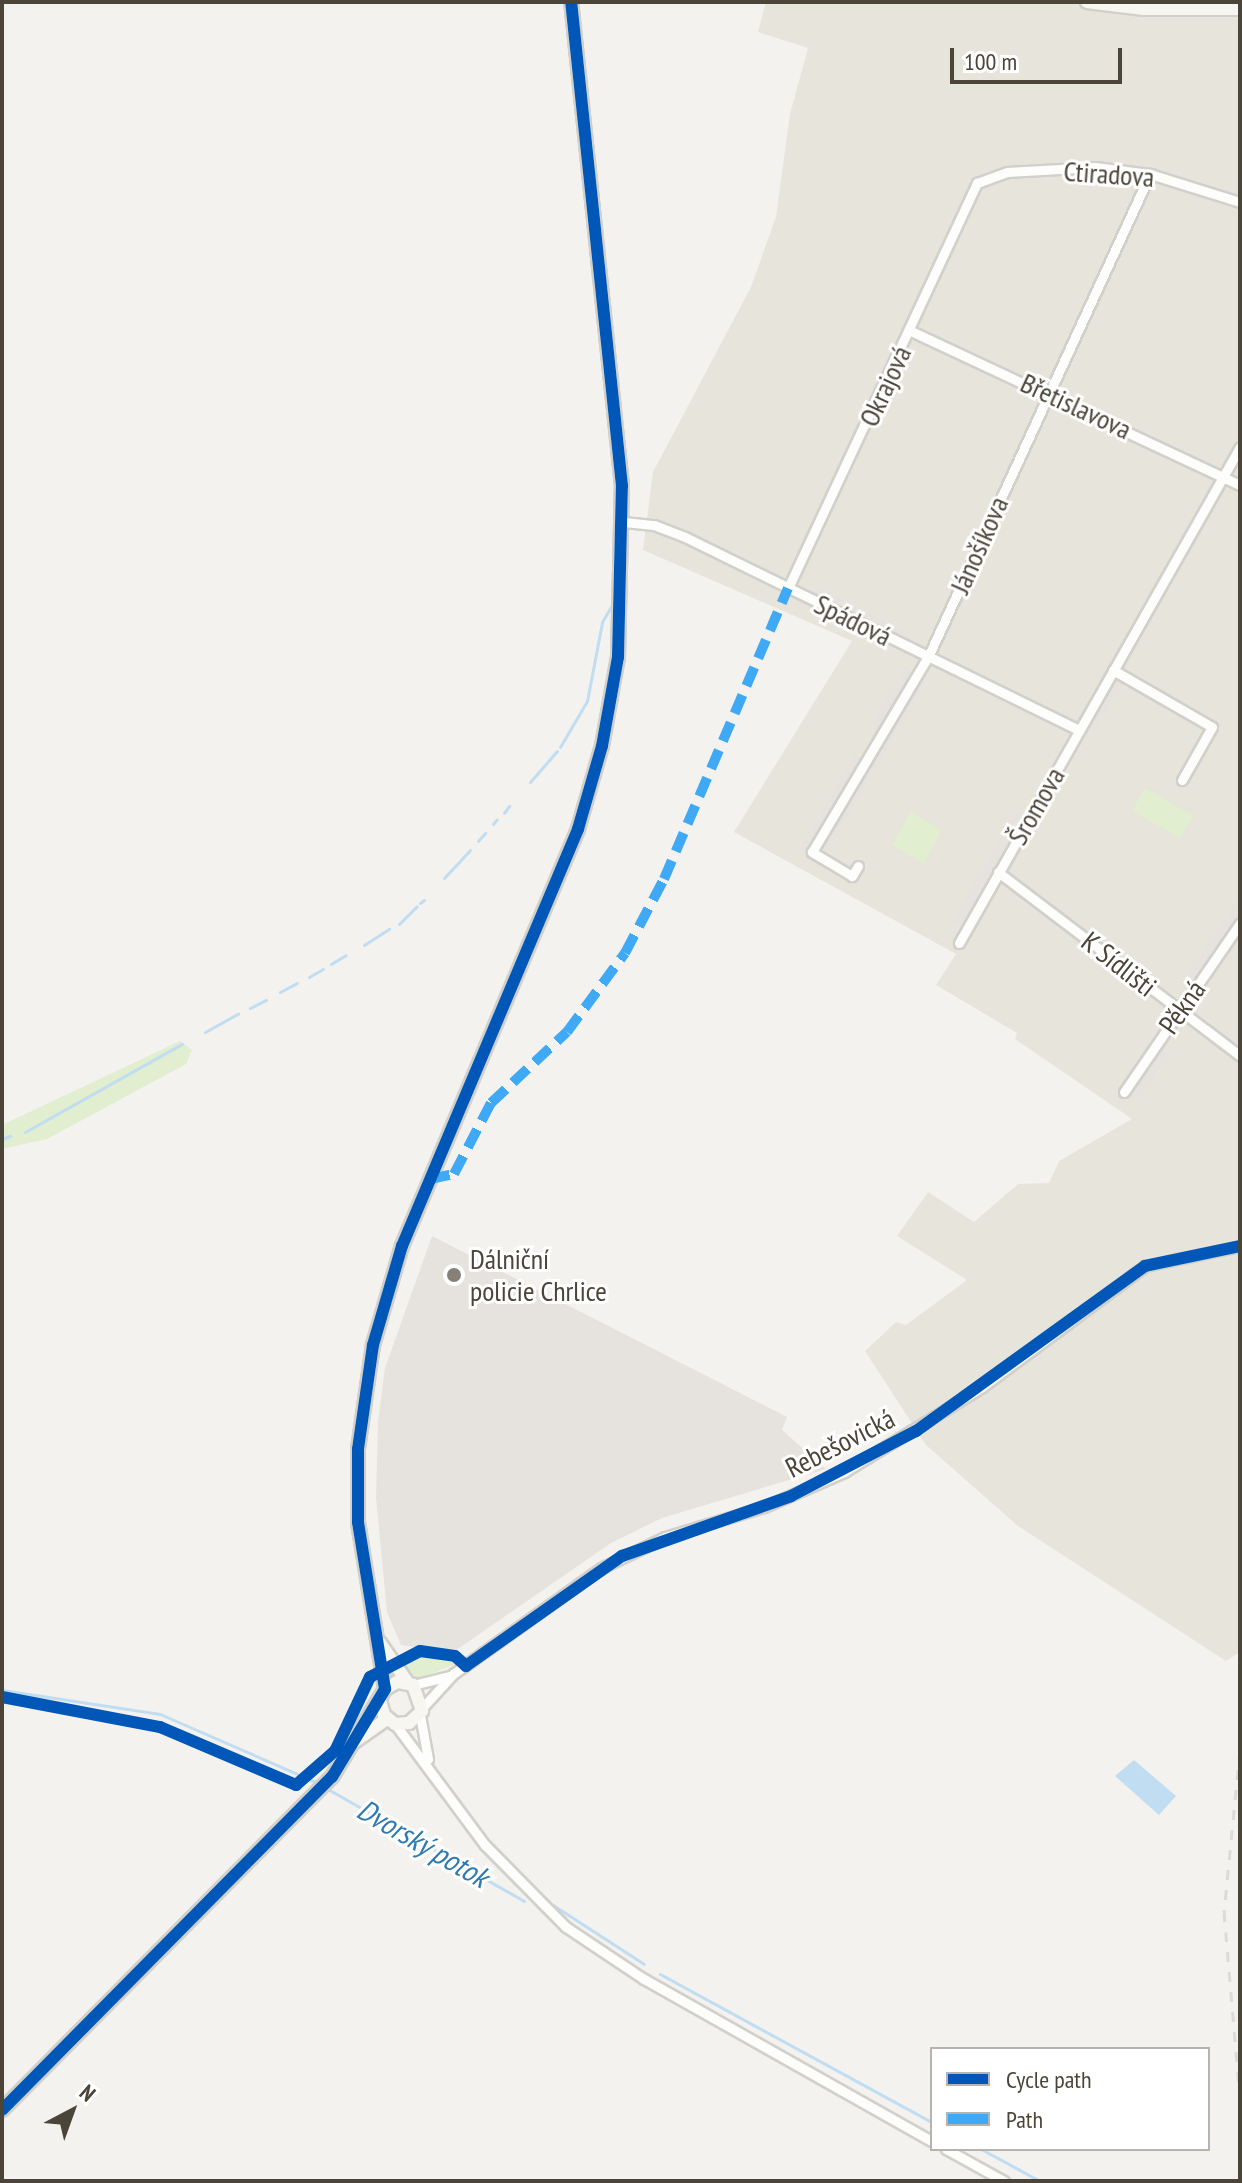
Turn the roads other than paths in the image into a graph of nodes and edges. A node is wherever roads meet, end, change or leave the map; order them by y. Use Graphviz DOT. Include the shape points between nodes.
graph roads {
  1 [pos="571,2"];
  2 [pos="1087,2"];
  3 [pos="1240,9"];
  4 [pos="1150,174"];
  5 [pos="977,183"];
  6 [pos="1240,202"];
  7 [pos="911,331"];
  8 [pos="1048,393"];
  9 [pos="1240,447"];
  10 [pos="1224,474"];
  11 [pos="1240,485"];
  12 [pos="624,522"];
  13 [pos="788,588"];
  14 [pos="928,657"];
  15 [pos="1113,670"];
  16 [pos="1079,730"];
  17 [pos="1182,780"];
  18 [pos="858,866"];
  19 [pos="998,872"];
  20 [pos="1240,923"];
  21 [pos="959,943"];
  22 [pos="1180,1011"];
  23 [pos="1240,1056"];
  24 [pos="1124,1092"];
  25 [pos="1240,1246"];
  26 [pos="375,1632"];
  27 [pos="453,1674"];
  28 [pos="411,1684"];
  29 [pos="383,1695"];
  30 [pos="421,1711"];
  31 [pos="391,1722"];
  32 [pos="351,1744"];
  33 [pos="432,1769"];
  34 [pos="2,2110"];
  35 [pos="930,2140"];
  36 [pos="950,2151"];
  37 [pos="1004,2181"];
  1 -- 12 [label="street"];
  2 -- 3 [label="street" via="1144,9"];
  4 -- 5 [label="street, Ctiradova" via="1095,167 1023,171"];
  4 -- 6 [label="street, Ctiradova"];
  4 -- 8 [label="street, Jánošíkova"];
  5 -- 7 [label="street, Okrajová"];
  7 -- 8 [label="street, Břetislavova"];
  7 -- 13 [label="street, Okrajová"];
  8 -- 10 [label="street, Břetislavova"];
  8 -- 14 [label="street, Jánošíkova"];
  9 -- 10 [label="street, Šromova"];
  10 -- 11 [label="street, Břetislavova"];
  10 -- 15 [label="street, Šromova"];
  12 -- 13 [label="street, Spádová" via="669,530"];
  12 -- 26 [label="street" via="618,657 586,805 402,1246 373,1345 358,1503"];
  13 -- 14 [label="street, Spádová"];
  14 -- 16 [label="street, Spádová"];
  14 -- 18 [label="street, Jánošíkova" via="812,852 852,876"];
  15 -- 16 [label="street, Šromova"];
  15 -- 17 [label="street" via="1212,727"];
  16 -- 19 [label="street, Šromova"];
  19 -- 21 [label="street, Šromova"];
  19 -- 22 [label="street, K Sídlišti"];
  20 -- 22 [label="street, Pěkná"];
  22 -- 23 [label="street, K Sídlišti"];
  22 -- 24 [label="street, Pěkná"];
  25 -- 27 [label="street, Rebešovická" via="1145,1266 916,1431 791,1496 622,1556"];
  26 -- 28 [label="street" via="395,1670"];
  26 -- 29 [label="street"];
  27 -- 28 [label="street, Rebešovická"];
  27 -- 30 [label="street, Rebešovická"];
  28 -- 29 [label="street"];
  28 -- 30 [label="street"];
  29 -- 31 [label="street"];
  29 -- 32 [label="street"];
  30 -- 31 [label="street"];
  30 -- 33 [label="street" via="417,1728"];
  31 -- 32 [label="street"];
  31 -- 33 [label="street"];
  32 -- 34 [label="street" via="332,1777"];
  33 -- 35 [label="street" via="513,1877 588,1943"];
  36 -- 37 [label="street"];
}
